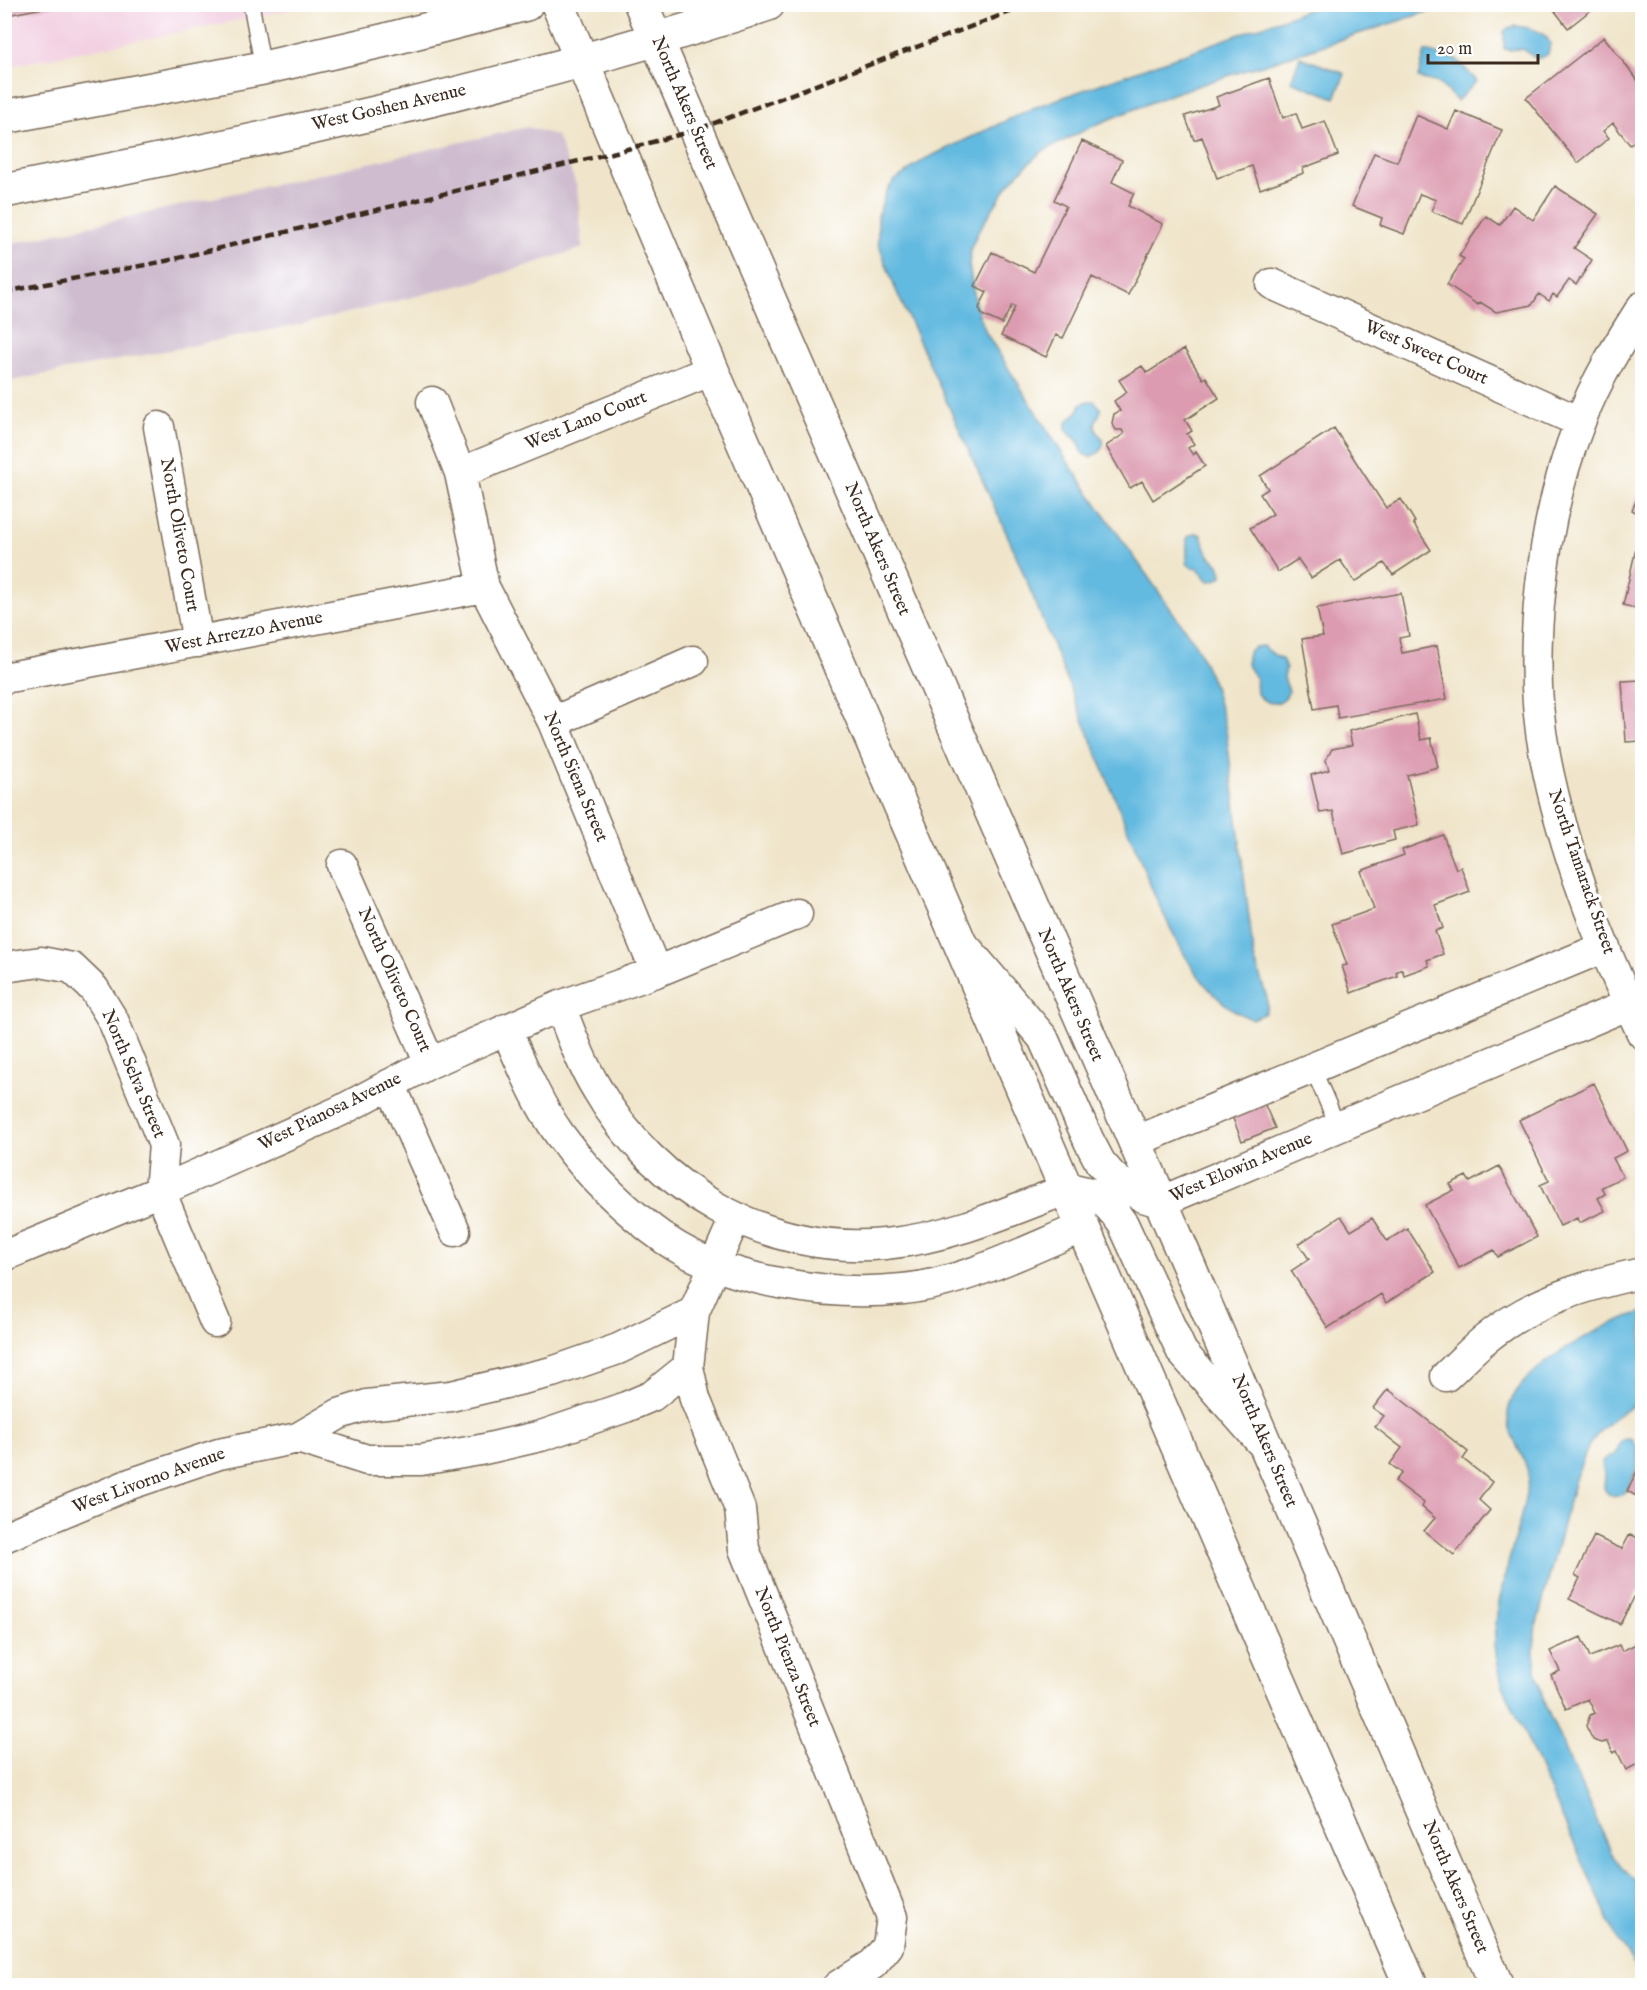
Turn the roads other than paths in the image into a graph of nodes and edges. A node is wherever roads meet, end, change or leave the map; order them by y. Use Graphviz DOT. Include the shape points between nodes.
graph roads {
  1 [pos="251,4"];
  2 [pos="526,4"];
  3 [pos="558,4"];
  4 [pos="641,4"];
  5 [pos="768,4"];
  6 [pos="657,40"];
  7 [pos="582,62"];
  8 [pos="263,68"];
  9 [pos="4,117"];
  10 [pos="4,191"];
  11 [pos="1272,284"];
  12 [pos="1642,307"];
  13 [pos="712,370"];
  14 [pos="432,402"];
  15 [pos="1580,422"];
  16 [pos="159,427"];
  17 [pos="460,473"];
  18 [pos="484,587"];
  19 [pos="198,642"];
  20 [pos="693,661"];
  21 [pos="4,678"];
  22 [pos="553,722"];
  23 [pos="342,865"];
  24 [pos="797,914"];
  25 [pos="962,943"];
  26 [pos="1605,947"];
  27 [pos="4,967"];
  28 [pos="656,972"];
  29 [pos="560,1006"];
  30 [pos="1638,1021"];
  31 [pos="506,1029"];
  32 [pos="430,1062"];
  33 [pos="1313,1069"];
  34 [pos="390,1084"];
  35 [pos="1338,1127"];
  36 [pos="1134,1142"];
  37 [pos="1067,1189"];
  38 [pos="160,1191"];
  39 [pos="1160,1202"];
  40 [pos="735,1218"];
  41 [pos="1083,1227"];
  42 [pos="455,1231"];
  43 [pos="4,1256"];
  44 [pos="715,1265"];
  45 [pos="1642,1273"];
  46 [pos="694,1312"];
  47 [pos="215,1322"];
  48 [pos="688,1367"];
  49 [pos="1446,1376"];
  50 [pos="298,1438"];
  51 [pos="1268,1450"];
  52 [pos="4,1537"];
  53 [pos="837,1986"];
  54 [pos="1412,1986"];
  55 [pos="1497,1986"];
  1 -- 8 [label="lane"];
  2 -- 8 [label="main road"];
  3 -- 7 [label="main road"];
  4 -- 6 [label="main road, North Akers Street"];
  5 -- 6 [label="main road, West Goshen Avenue"];
  6 -- 7 [label="main road, West Goshen Avenue"];
  6 -- 36 [label="main road, North Akers Street"];
  7 -- 10 [label="main road, West Goshen Avenue" via="167,159"];
  7 -- 13 [label="main road"];
  8 -- 9 [label="main road"];
  11 -- 15 [label="street, West Sweet Court"];
  12 -- 15 [label="street, North Tamarack Street" via="1624,334"];
  13 -- 17 [label="street, West Lano Court"];
  13 -- 25 [label="main road"];
  14 -- 17 [label="street, North Siena Street"];
  15 -- 26 [label="street, North Tamarack Street" via="1552,514 1540,595 1538,680 1544,754 1553,795"];
  16 -- 19 [label="street, North Oliveto Court"];
  17 -- 18 [label="street, North Siena Street"];
  18 -- 19 [label="street, West Arrezzo Avenue"];
  18 -- 22 [label="street, North Siena Street"];
  19 -- 21 [label="street, West Arrezzo Avenue"];
  20 -- 22 [label="street"];
  22 -- 28 [label="street, North Siena Street"];
  23 -- 32 [label="street, North Oliveto Court"];
  24 -- 28 [label="street, West Pianosa Avenue"];
  25 -- 37 [label="main road"];
  25 -- 39 [label="street, West Elowin Avenue" via="1043,1038 1100,1162 1127,1188"];
  26 -- 30 [label="street, North Tamarack Street"];
  26 -- 33 [label="street"];
  27 -- 38 [label="street, North Selva Street" via="41,962 72,968 94,989 112,1020 164,1145"];
  28 -- 29 [label="street, West Pianosa Avenue"];
  29 -- 31 [label="street, West Pianosa Avenue"];
  29 -- 40 [label="street" via="582,1063 626,1132 692,1194"];
  30 -- 35 [label="street, West Elowin Avenue"];
  31 -- 32 [label="street, West Pianosa Avenue"];
  31 -- 44 [label="street" via="548,1115 594,1179 668,1241"];
  32 -- 34 [label="street, West Pianosa Avenue"];
  33 -- 35 [label="lane"];
  33 -- 36 [label="street"];
  34 -- 38 [label="street, West Pianosa Avenue" via="340,1111"];
  34 -- 42 [label="street"];
  35 -- 39 [label="street, West Elowin Avenue"];
  36 -- 39 [label="main road, North Akers Street"];
  37 -- 40 [label="street" via="967,1228 884,1244 838,1245 797,1239"];
  37 -- 41 [label="main road"];
  37 -- 51 [label="street" via="1096,1195 1118,1216 1182,1352"];
  38 -- 43 [label="street, West Pianosa Avenue"];
  38 -- 47 [label="street"];
  39 -- 51 [label="main road, North Akers Street"];
  40 -- 44 [label="street"];
  41 -- 44 [label="street" via="975,1271 904,1289 824,1289 776,1282"];
  41 -- 54 [label="main road"];
  44 -- 46 [label="street"];
  45 -- 49 [label="street" via="1593,1283 1525,1312 1484,1340"];
  46 -- 48 [label="street"];
  46 -- 50 [label="street, West Livorno Avenue" via="618,1348 552,1372 451,1396 367,1405 339,1414"];
  48 -- 50 [label="street, West Livorno Avenue" via="652,1396 626,1407 541,1436 480,1450 421,1460 367,1460"];
  48 -- 53 [label="street, North Pienza Street" via="694,1399 740,1509 744,1549 892,1917 888,1946 873,1964"];
  50 -- 52 [label="street, West Livorno Avenue" via="219,1454 130,1484"];
  51 -- 55 [label="main road, North Akers Street"];
}
